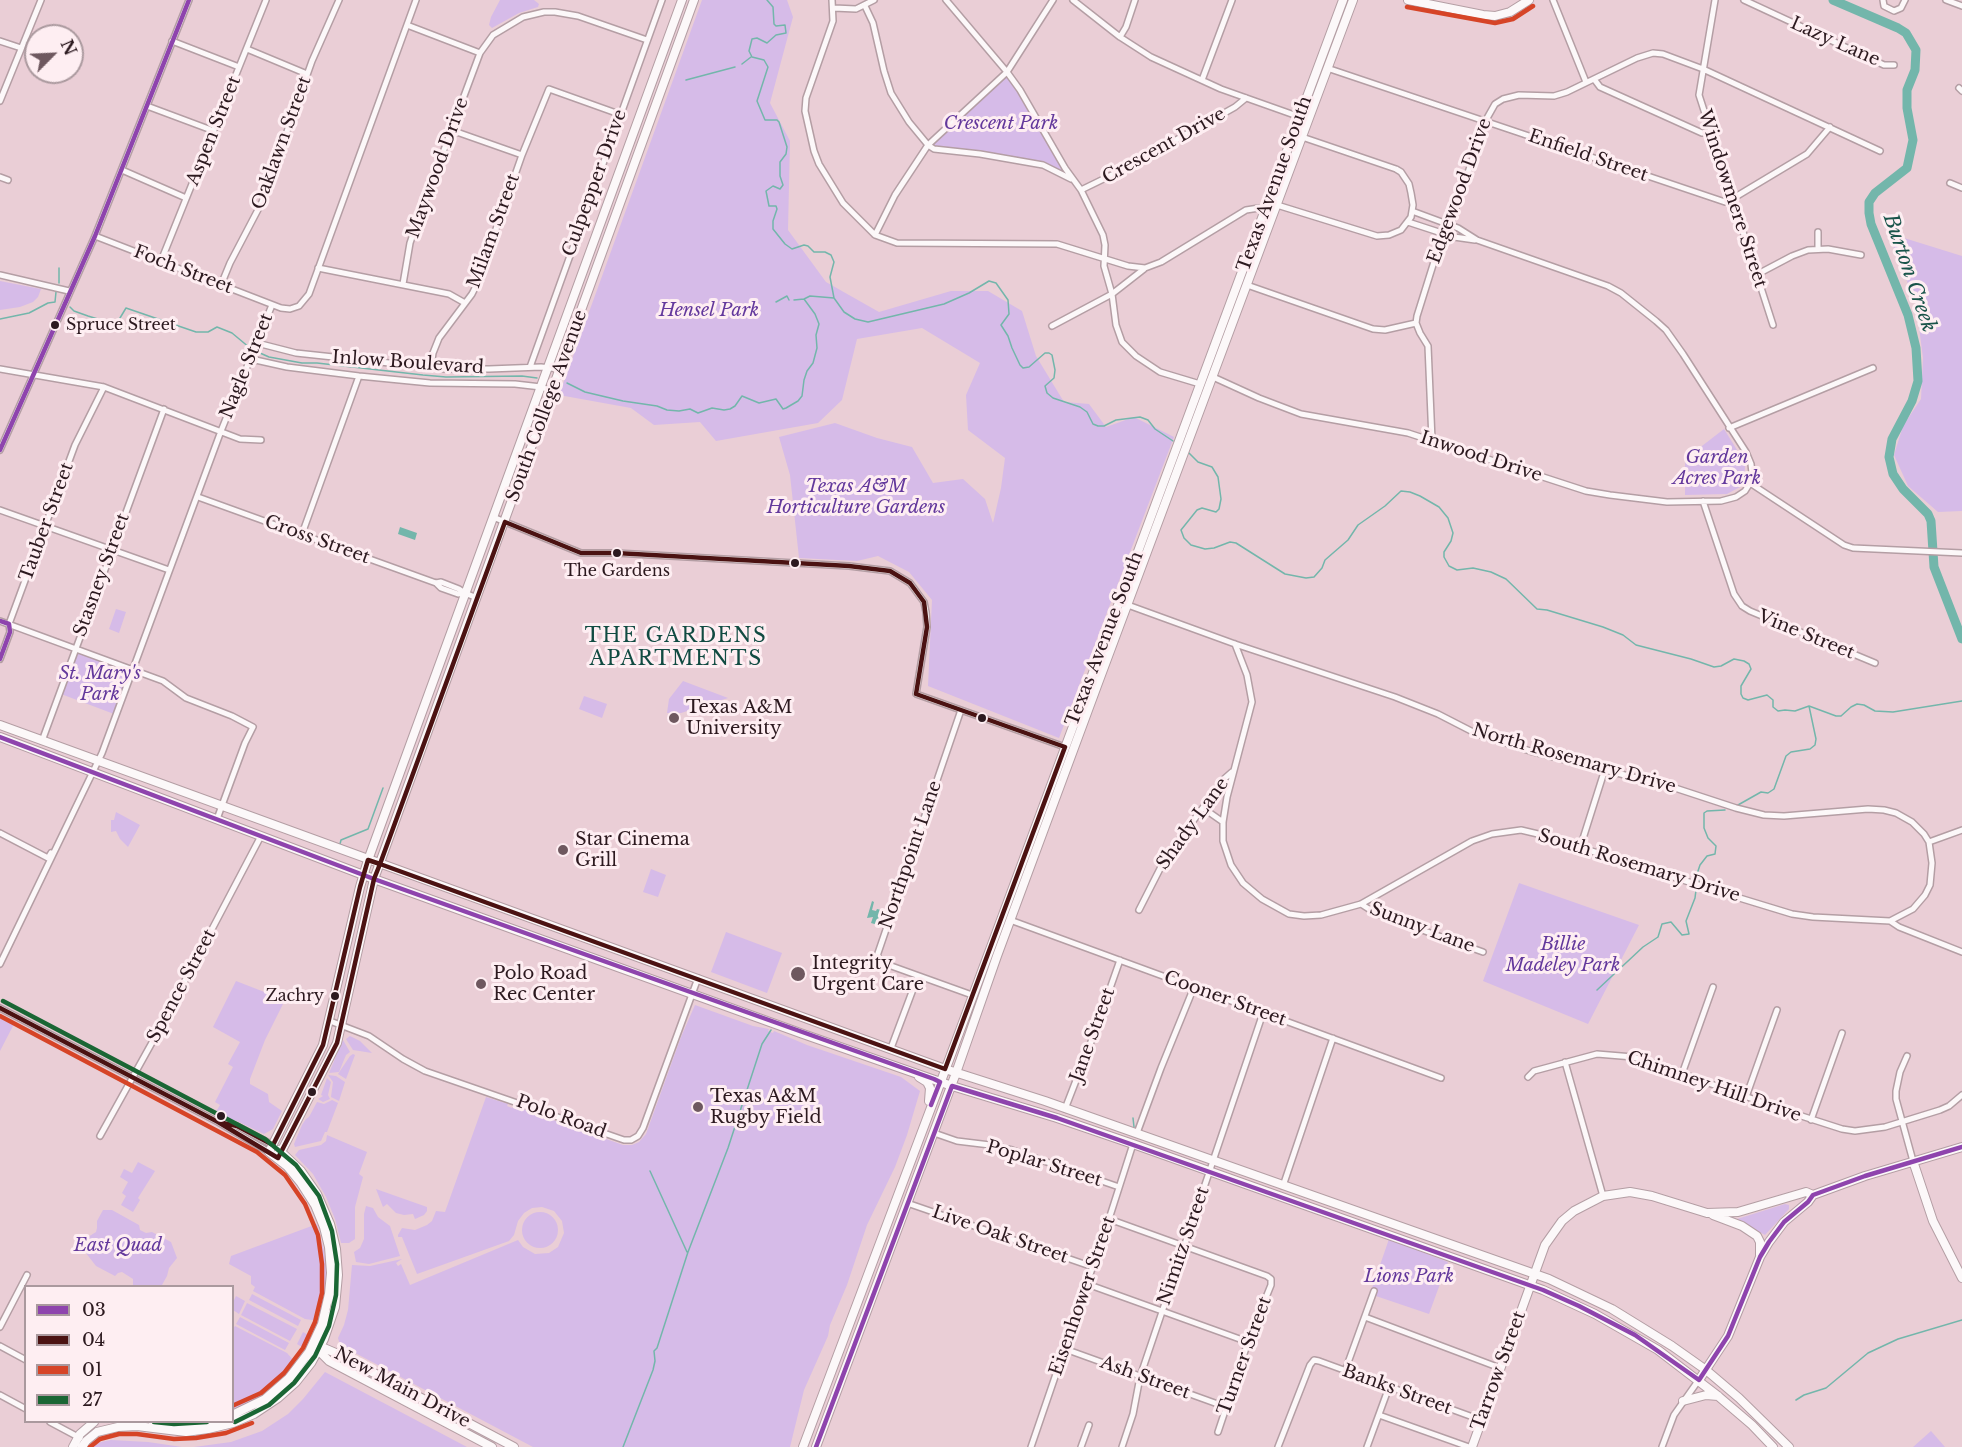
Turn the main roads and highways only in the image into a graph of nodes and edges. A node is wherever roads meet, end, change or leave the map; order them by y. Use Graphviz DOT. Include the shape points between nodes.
graph roads {
  1 [pos="682,0"];
  2 [pos="694,0"];
  3 [pos="1343,0"];
  4 [pos="1353,0"];
  5 [pos="1408,0"];
  6 [pos="1529,0"];
  7 [pos="1287,150"];
  8 [pos="1277,205"];
  9 [pos="606,206"];
  10 [pos="618,210"];
  11 [pos="1226,315"];
  12 [pos="1213,377"];
  13 [pos="1200,384"];
  14 [pos="1188,445"];
  15 [pos="517,451"];
  16 [pos="529,455"];
  17 [pos="1123,603"];
  18 [pos="421,714"];
  19 [pos="433,718"];
  20 [pos="0,725"];
  21 [pos="0,736"];
  22 [pos="1065,747"];
  23 [pos="1054,801"];
  24 [pos="368,860"];
  25 [pos="380,864"];
  26 [pos="363,875"];
  27 [pos="374,879"];
  28 [pos="945,1069"];
  29 [pos="909,1070"];
  30 [pos="956,1073"];
  31 [pos="940,1082"];
  32 [pos="952,1086"];
  33 [pos="290,1110"];
  34 [pos="928,1111"];
  35 [pos="301,1115"];
  36 [pos="1962,1147"];
  37 [pos="280,1155"];
  38 [pos="1913,1161"];
  39 [pos="1813,1195"];
  40 [pos="1792,1196"];
  41 [pos="1314,1197"];
  42 [pos="1289,1200"];
  43 [pos="1360,1213"];
  44 [pos="1707,1213"];
  45 [pos="1329,1214"];
  46 [pos="1791,1215"];
  47 [pos="1436,1240"];
  48 [pos="1411,1243"];
  49 [pos="333,1250"];
  50 [pos="1760,1257"];
  51 [pos="1534,1273"];
  52 [pos="1962,1278"];
  53 [pos="1530,1286"];
  54 [pos="851,1317"];
  55 [pos="863,1322"];
  56 [pos="327,1333"];
  57 [pos="318,1347"];
  58 [pos="338,1354"];
  59 [pos="329,1361"];
  60 [pos="311,1363"];
  61 [pos="1706,1370"];
  62 [pos="1699,1380"];
  63 [pos="1718,1396"];
  64 [pos="1683,1401"];
  65 [pos="436,1406"];
  66 [pos="234,1414"];
  67 [pos="432,1415"];
  68 [pos="93,1423"];
  69 [pos="162,1423"];
  70 [pos="210,1423"];
  71 [pos="233,1423"];
  72 [pos="234,1423"];
  73 [pos="202,1427"];
  74 [pos="82,1441"];
  75 [pos="73,1447"];
  76 [pos="492,1447"];
  77 [pos="514,1447"];
  78 [pos="803,1447"];
  79 [pos="816,1447"];
  80 [pos="1470,1447"];
  81 [pos="1773,1447"];
  82 [pos="1789,1447"];
  1 -- 9 [label="main road, South College Avenue"];
  2 -- 10 [label="main road, South College Avenue"];
  3 -- 7 [label="main road, Texas Avenue South"];
  4 -- 8 [label="main road, Texas Avenue South"];
  5 -- 6 [label="main road" via="1489,16 1510,12"];
  7 -- 8 [label="main road" via="1289,158 1274,200"];
  7 -- 11 [label="main road, Texas Avenue South"];
  8 -- 12 [label="main road, Texas Avenue South"];
  9 -- 10 [label="main road"];
  9 -- 15 [label="main road, South College Avenue"];
  10 -- 16 [label="main road, South College Avenue"];
  11 -- 12 [label="main road" via="1226,327 1210,372"];
  11 -- 13 [label="main road, Texas Avenue South"];
  12 -- 14 [label="main road, Texas Avenue South"];
  13 -- 14 [label="main road" via="1202,392 1187,432"];
  13 -- 17 [label="main road, Texas Avenue South"];
  14 -- 17 [label="main road, Texas Avenue South"];
  15 -- 16 [label="main road"];
  15 -- 18 [label="main road, South College Avenue"];
  16 -- 19 [label="main road, South College Avenue"];
  17 -- 22 [label="main road, Texas Avenue South"];
  17 -- 23 [label="main road, Texas Avenue South"];
  18 -- 19 [label="main road"];
  18 -- 24 [label="main road, South College Avenue"];
  19 -- 25 [label="main road, South College Avenue"];
  20 -- 24 [label="main road"];
  21 -- 26 [label="main road"];
  22 -- 23 [label="main road" via="1067,754 1052,795"];
  22 -- 28 [label="main road, Texas Avenue South"];
  23 -- 30 [label="main road, Texas Avenue South"];
  24 -- 25 [label="main road"];
  24 -- 26 [label="main road, South College Avenue"];
  25 -- 27 [label="main road, South College Avenue"];
  25 -- 28 [label="main road"];
  26 -- 27 [label="main road"];
  26 -- 33 [label="main road, South College Avenue" via="330,1021 320,1052"];
  27 -- 29 [label="main road"];
  27 -- 35 [label="main road, South College Avenue" via="342,1024 330,1058"];
  28 -- 30 [label="main road"];
  28 -- 31 [label="main road, Texas Avenue South"];
  29 -- 31 [label="main road"];
  29 -- 34 [label="main road" via="928,1084"];
  30 -- 32 [label="main road, Texas Avenue South"];
  30 -- 41 [label="main road"];
  31 -- 32 [label="main road"];
  31 -- 34 [label="main road, Texas Avenue South"];
  32 -- 42 [label="main road" via="1057,1118"];
  32 -- 55 [label="main road, Texas Avenue South"];
  33 -- 35 [label="main road"];
  33 -- 37 [label="main road, South College Avenue" via="271,1148"];
  34 -- 54 [label="main road, Texas Avenue South"];
  35 -- 37 [label="main road, South College Avenue"];
  36 -- 38 [label="main road, Tarrow Street"];
  37 -- 49 [label="main road" via="315,1205"];
  38 -- 39 [label="main road, Tarrow Street"];
  38 -- 52 [label="main road" via="1933,1221"];
  39 -- 40 [label="main road, Tarrow Street" via="1806,1192"];
  39 -- 46 [label="main road"];
  40 -- 44 [label="main road, Tarrow Street" via="1749,1210"];
  40 -- 46 [label="main road" via="1796,1206"];
  41 -- 42 [label="main road"];
  41 -- 43 [label="main road"];
  42 -- 45 [label="main road"];
  43 -- 45 [label="main road" via="1335,1209"];
  43 -- 47 [label="main road"];
  44 -- 50 [label="main road" via="1757,1236"];
  44 -- 51 [label="main road, Tarrow Street" via="1641,1193 1603,1196 1562,1221 1545,1245"];
  45 -- 48 [label="main road"];
  46 -- 50 [label="main road"];
  47 -- 48 [label="main road" via="1431,1244"];
  47 -- 51 [label="main road"];
  48 -- 53 [label="main road"];
  49 -- 56 [label="main road" via="337,1291"];
  49 -- 57 [label="main road"];
  50 -- 61 [label="main road" via="1728,1336"];
  51 -- 53 [label="main road, Tarrow Street"];
  51 -- 61 [label="main road" via="1639,1324"];
  53 -- 62 [label="main road" via="1635,1335"];
  53 -- 80 [label="main road, Tarrow Street"];
  54 -- 55 [label="main road"];
  54 -- 78 [label="main road, Texas Avenue South"];
  55 -- 79 [label="main road, Texas Avenue South"];
  56 -- 57 [label="main road"];
  56 -- 58 [label="main road" via="329,1344"];
  57 -- 58 [label="main road, New Main Drive"];
  57 -- 59 [label="main road, New Main Drive"];
  57 -- 60 [label="main road"];
  57 -- 66 [label="main road" via="276,1390"];
  58 -- 65 [label="main road, New Main Drive"];
  59 -- 60 [label="main road"];
  59 -- 67 [label="main road, New Main Drive"];
  60 -- 72 [label="main road" via="263,1409"];
  61 -- 62 [label="main road"];
  61 -- 82 [label="main road" via="1760,1416"];
  62 -- 63 [label="main road"];
  63 -- 64 [label="main road"];
  63 -- 81 [label="main road"];
  65 -- 67 [label="main road"];
  65 -- 77 [label="main road, New Main Drive"];
  67 -- 76 [label="main road, New Main Drive"];
  68 -- 74 [label="main road"];
  69 -- 73 [label="main road"];
  70 -- 73 [label="main road"];
  71 -- 73 [label="main road"];
  73 -- 74 [label="main road" via="178,1432 129,1426 100,1431"];
  74 -- 75 [label="main road"];
}
